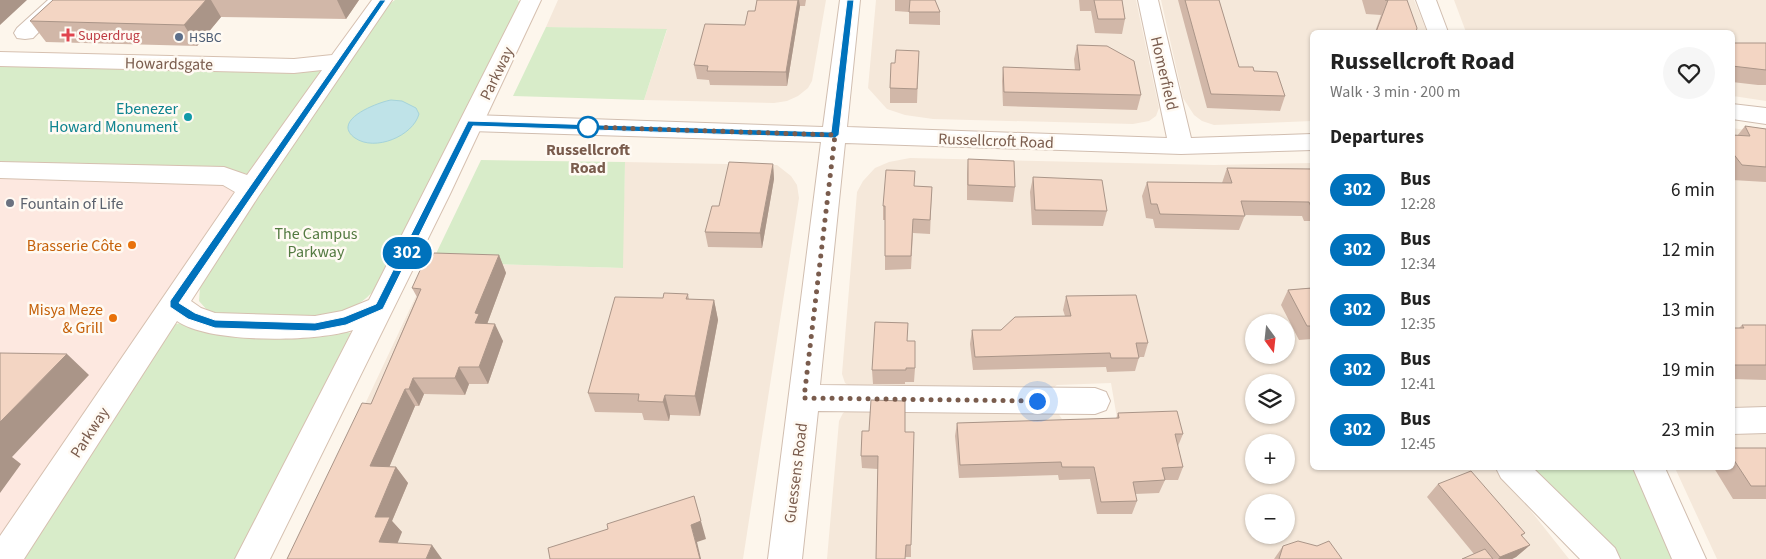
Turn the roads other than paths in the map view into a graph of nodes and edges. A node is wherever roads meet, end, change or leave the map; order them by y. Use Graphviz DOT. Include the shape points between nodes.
graph roads {
  1 [pos="60,0"];
  2 [pos="382,0"];
  3 [pos="531,0"];
  4 [pos="850,0"];
  5 [pos="1148,0"];
  6 [pos="1426,0"];
  7 [pos="1437,30"];
  8 [pos="25,33"];
  9 [pos="0,59"];
  10 [pos="338,61"];
  11 [pos="1735,111"];
  12 [pos="1766,116"];
  13 [pos="471,123"];
  14 [pos="835,135"];
  15 [pos="1310,142"];
  16 [pos="1181,146"];
  17 [pos="0,170"];
  18 [pos="249,191"];
  19 [pos="173,304"];
  20 [pos="380,306"];
  21 [pos="804,398"];
  22 [pos="1095,402"];
  23 [pos="1766,420"];
  24 [pos="1735,421"];
  25 [pos="1514,470"];
  26 [pos="1649,470"];
  27 [pos="4,559"];
  28 [pos="252,559"];
  29 [pos="785,559"];
  30 [pos="1603,559"];
  31 [pos="1689,559"];
  1 -- 8 [label="street"];
  2 -- 10 [label="street, Parkway"];
  3 -- 13 [label="street, Parkway"];
  4 -- 14 [label="street, Guessens Road"];
  5 -- 16 [label="street, Homerfield"];
  6 -- 7 [label="street"];
  9 -- 10 [label="street, Howardsgate" via="294,66"];
  10 -- 18 [label="street, Parkway"];
  11 -- 12 [label="street"];
  13 -- 14 [label="street, Russellcroft Road"];
  13 -- 20 [label="street, Parkway"];
  14 -- 16 [label="street, Russellcroft Road"];
  14 -- 21 [label="street, Guessens Road"];
  15 -- 16 [label="street, Russellcroft Road"];
  17 -- 18 [label="street" via="224,176 237,180"];
  18 -- 19 [label="street, Parkway"];
  19 -- 20 [label="street" via="192,316 215,324 315,327 346,321"];
  19 -- 27 [label="street, Parkway"];
  20 -- 28 [label="street, Parkway"];
  21 -- 22 [label="street"];
  21 -- 29 [label="street, Guessens Road"];
  23 -- 24 [label="street"];
  25 -- 30 [label="street"];
  26 -- 31 [label="street"];
}
